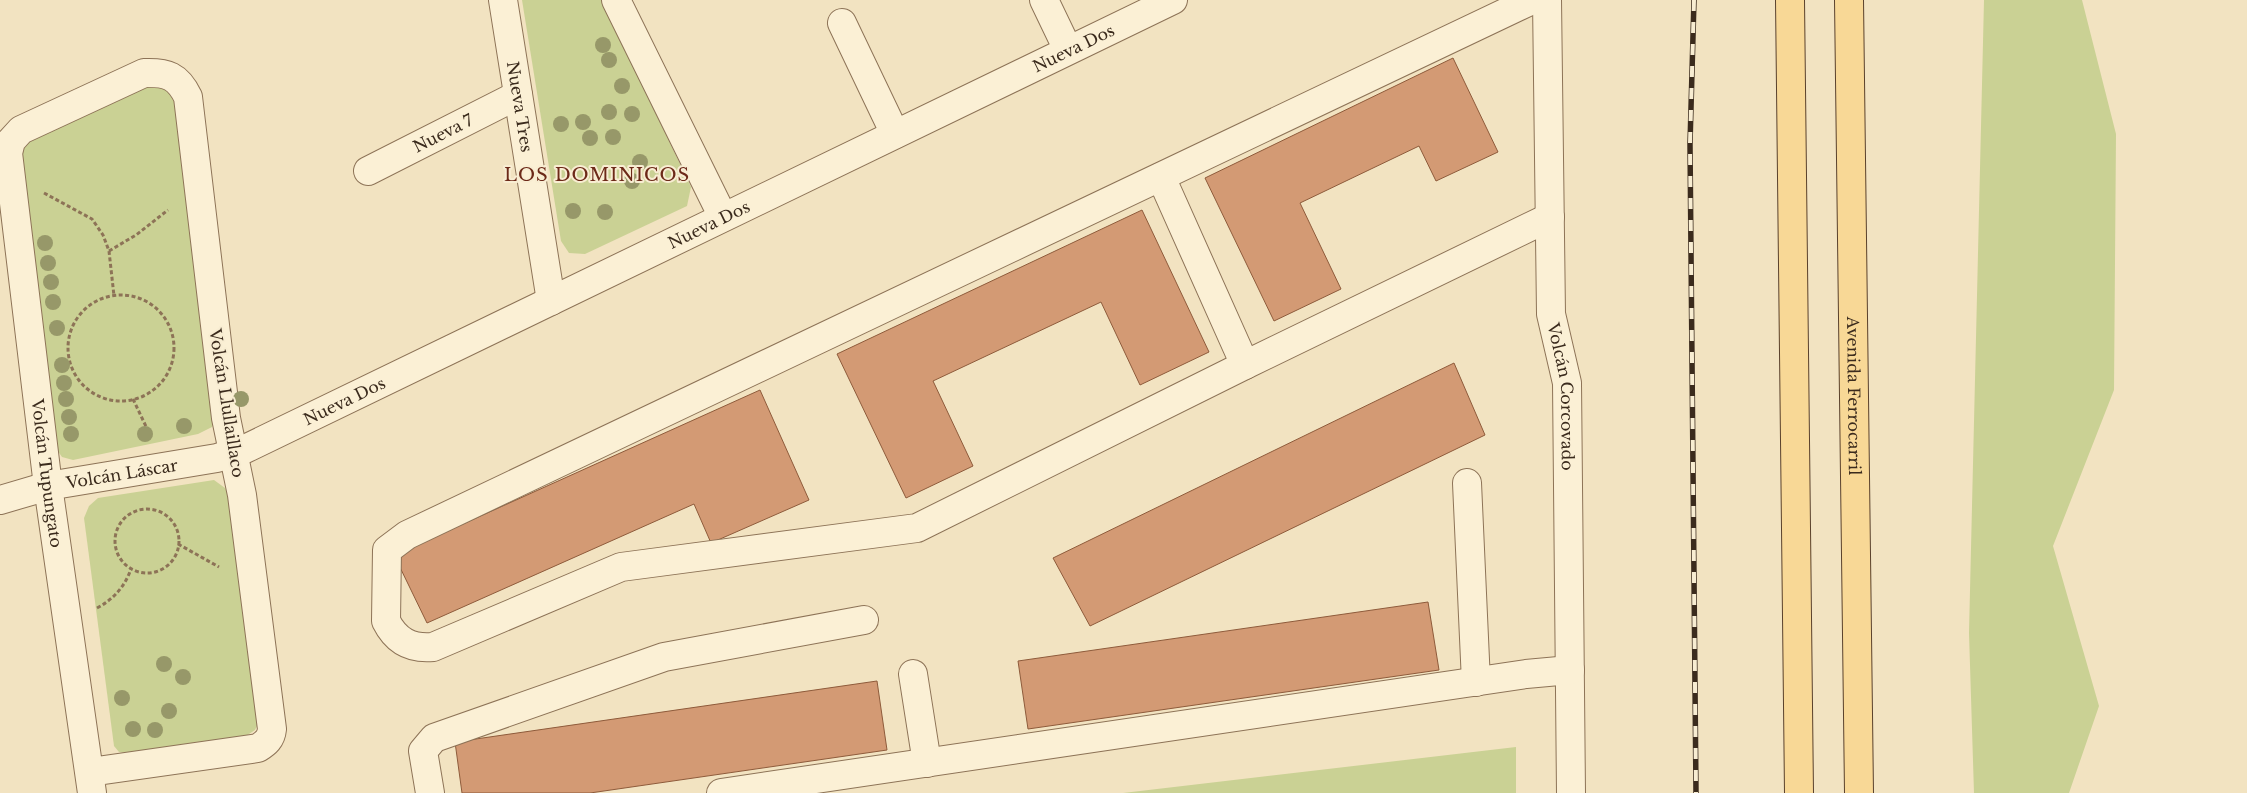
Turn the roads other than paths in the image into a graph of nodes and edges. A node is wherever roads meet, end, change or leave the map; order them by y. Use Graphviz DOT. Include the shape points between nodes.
graph roads {
  1 [pos="504,0"];
  2 [pos="616,0"];
  3 [pos="1044,0"];
  4 [pos="1174,0"];
  5 [pos="1532,0"];
  6 [pos="1547,0"];
  7 [pos="1790,0"];
  8 [pos="1849,0"];
  9 [pos="842,23"];
  10 [pos="1068,50"];
  11 [pos="518,95"];
  12 [pos="895,134"];
  13 [pos="8,153"];
  14 [pos="368,172"];
  15 [pos="1161,177"];
  16 [pos="723,217"];
  17 [pos="1550,217"];
  18 [pos="551,301"];
  19 [pos="1246,365"];
  20 [pos="239,452"];
  21 [pos="1467,483"];
  22 [pos="48,486"];
  23 [pos="0,500"];
  24 [pos="864,620"];
  25 [pos="1570,670"];
  26 [pos="913,674"];
  27 [pos="1476,682"];
  28 [pos="927,763"];
  29 [pos="91,783"];
  30 [pos="430,793"];
  31 [pos="721,793"];
  32 [pos="1571,793"];
  33 [pos="1800,793"];
  34 [pos="1859,793"];
  1 -- 11 [label="street, Nueva Tres"];
  2 -- 16 [label="street"];
  3 -- 10 [label="street"];
  4 -- 10 [label="street, Nueva Dos"];
  5 -- 15 [label="street"];
  6 -- 17 [label="street, Volcán Corcovado"];
  7 -- 33 [label="main road"];
  8 -- 34 [label="main road, Avenida Ferrocarril"];
  9 -- 12 [label="street"];
  10 -- 12 [label="street, Nueva Dos"];
  11 -- 14 [label="street, Nueva 7"];
  11 -- 18 [label="street, Nueva Tres"];
  12 -- 16 [label="street, Nueva Dos"];
  13 -- 20 [label="street, Volcán Llullaillaco" via="11,141 21,130 144,73 159,72 173,77 182,86 188,97 226,418"];
  13 -- 22 [label="street, Volcán Tupungato"];
  15 -- 19 [label="street"];
  15 -- 19 [label="street" via="407,535 387,550 386,621 395,635 408,645 433,647 621,567 917,528"];
  16 -- 18 [label="street, Nueva Dos"];
  17 -- 19 [label="street"];
  17 -- 25 [label="street, Volcán Corcovado" via="1551,314 1567,384"];
  18 -- 20 [label="street, Nueva Dos"];
  20 -- 22 [label="street, Volcán Láscar"];
  20 -- 29 [label="street, Volcán Llullaillaco" via="271,736 258,748"];
  21 -- 27 [label="street"];
  22 -- 23 [label="street, Volcán Láscar"];
  22 -- 29 [label="street, Volcán Tupungato"];
  24 -- 30 [label="street" via="664,658 434,738 423,751"];
  25 -- 27 [label="street"];
  25 -- 32 [label="street, Volcán Corcovado"];
  26 -- 28 [label="street"];
  27 -- 28 [label="street"];
  28 -- 31 [label="street"];
}
